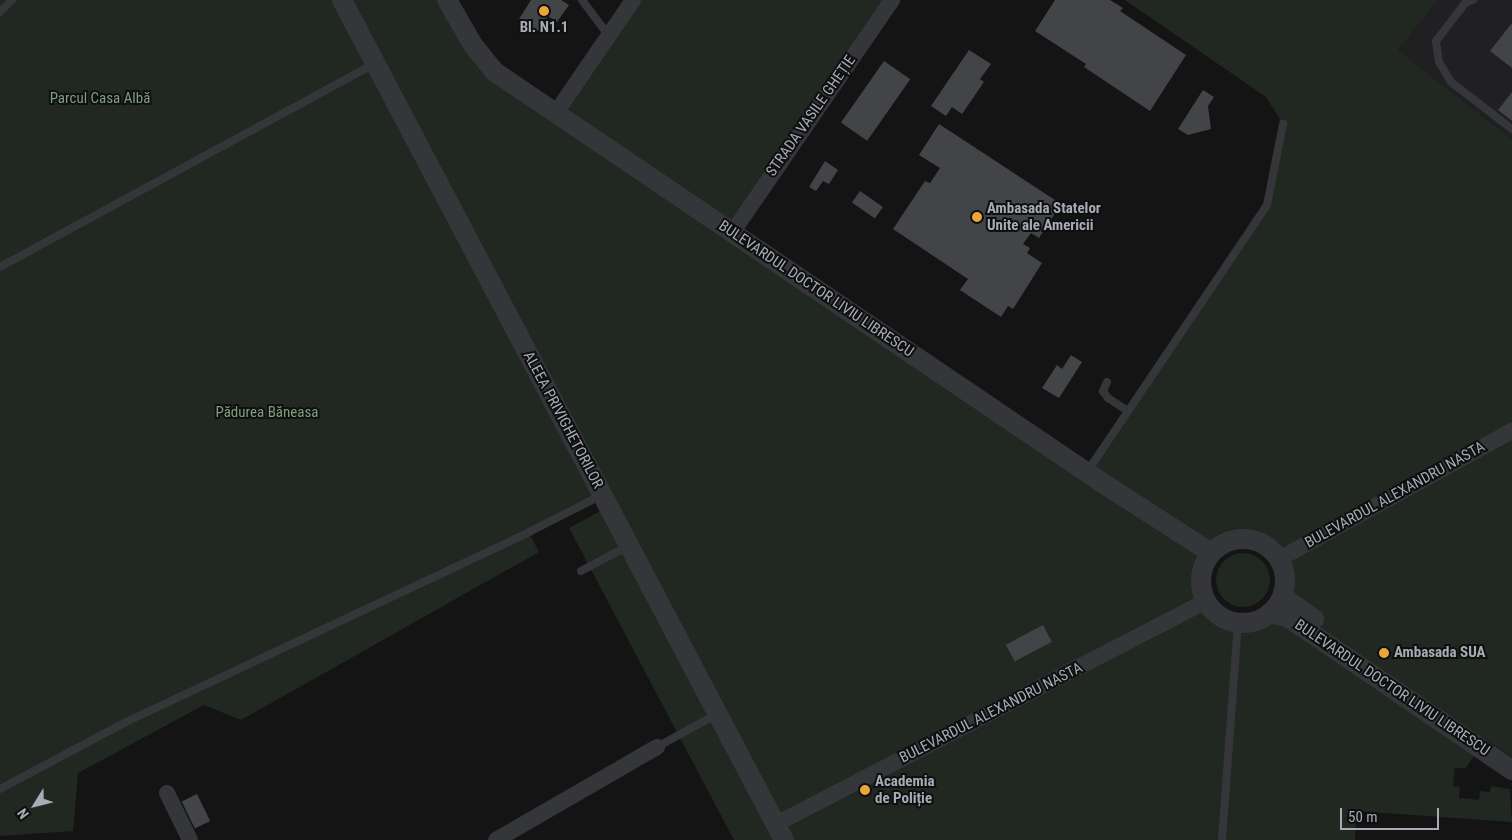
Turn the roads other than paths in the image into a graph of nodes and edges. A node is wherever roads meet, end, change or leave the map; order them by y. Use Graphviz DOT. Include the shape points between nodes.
graph roads {
  1 [pos="12,0"];
  2 [pos="342,0"];
  3 [pos="447,0"];
  4 [pos="582,0"];
  5 [pos="633,0"];
  6 [pos="892,0"];
  7 [pos="1470,1"];
  8 [pos="0,12"];
  9 [pos="609,36"];
  10 [pos="375,63"];
  11 [pos="555,114"];
  12 [pos="1283,124"];
  13 [pos="1512,130"];
  14 [pos="732,233"];
  15 [pos="0,268"];
  16 [pos="1107,382"];
  17 [pos="1128,411"];
  18 [pos="1512,431"];
  19 [pos="1087,472"];
  20 [pos="602,495"];
  21 [pos="628,546"];
  22 [pos="1211,553"];
  23 [pos="1279,559"];
  24 [pos="581,571"];
  25 [pos="1283,592"];
  26 [pos="1206,601"];
  27 [pos="1270,612"];
  28 [pos="1238,622"];
  29 [pos="717,714"];
  30 [pos="657,747"];
  31 [pos="1512,754"];
  32 [pos="1512,770"];
  33 [pos="0,789"];
  34 [pos="167,793"];
  35 [pos="780,832"];
  36 [pos="190,840"];
  37 [pos="496,840"];
  38 [pos="1222,840"];
  1 -- 8 [label="lane"];
  2 -- 10 [label="street, ALEEA PRIVIGHETORILOR"];
  3 -- 11 [label="street, BULEVARDUL DOCTOR LIVIU LIBRESCU" via="495,72"];
  4 -- 9 [label="lane"];
  5 -- 9 [label="street"];
  6 -- 14 [label="street, STRADA VASILE GHEȚIE"];
  7 -- 13 [label="lane" via="1436,41 1439,62 1451,82"];
  9 -- 11 [label="street"];
  10 -- 15 [label="lane"];
  10 -- 20 [label="street, ALEEA PRIVIGHETORILOR"];
  11 -- 14 [label="street, BULEVARDUL DOCTOR LIVIU LIBRESCU"];
  12 -- 17 [label="lane" via="1267,205"];
  14 -- 19 [label="street, BULEVARDUL DOCTOR LIVIU LIBRESCU"];
  16 -- 17 [label="lane" via="1103,390 1108,398"];
  17 -- 19 [label="lane"];
  18 -- 23 [label="street, BULEVARDUL ALEXANDRU NASTA"];
  19 -- 22 [label="street, BULEVARDUL DOCTOR LIVIU LIBRESCU"];
  20 -- 21 [label="street, ALEEA PRIVIGHETORILOR"];
  20 -- 33 [label="lane" via="126,722"];
  21 -- 24 [label="lane"];
  21 -- 29 [label="street, ALEEA PRIVIGHETORILOR"];
  22 -- 23 [label="street" via="1231,540 1246,539 1268,547"];
  22 -- 26 [label="street" via="1202,571 1201,584"];
  23 -- 25 [label="street" via="1284,572"];
  25 -- 27 [label="street"];
  25 -- 31 [label="street, BULEVARDUL DOCTOR LIVIU LIBRESCU" via="1294,605"];
  26 -- 28 [label="street" via="1222,617"];
  26 -- 35 [label="street, BULEVARDUL ALEXANDRU NASTA"];
  27 -- 28 [label="street" via="1258,620"];
  27 -- 32 [label="street, BULEVARDUL DOCTOR LIVIU LIBRESCU" via="1289,618"];
  28 -- 38 [label="lane"];
  29 -- 30 [label="lane"];
  29 -- 35 [label="street, ALEEA PRIVIGHETORILOR"];
  30 -- 37 [label="street"];
  34 -- 36 [label="street"];
}
